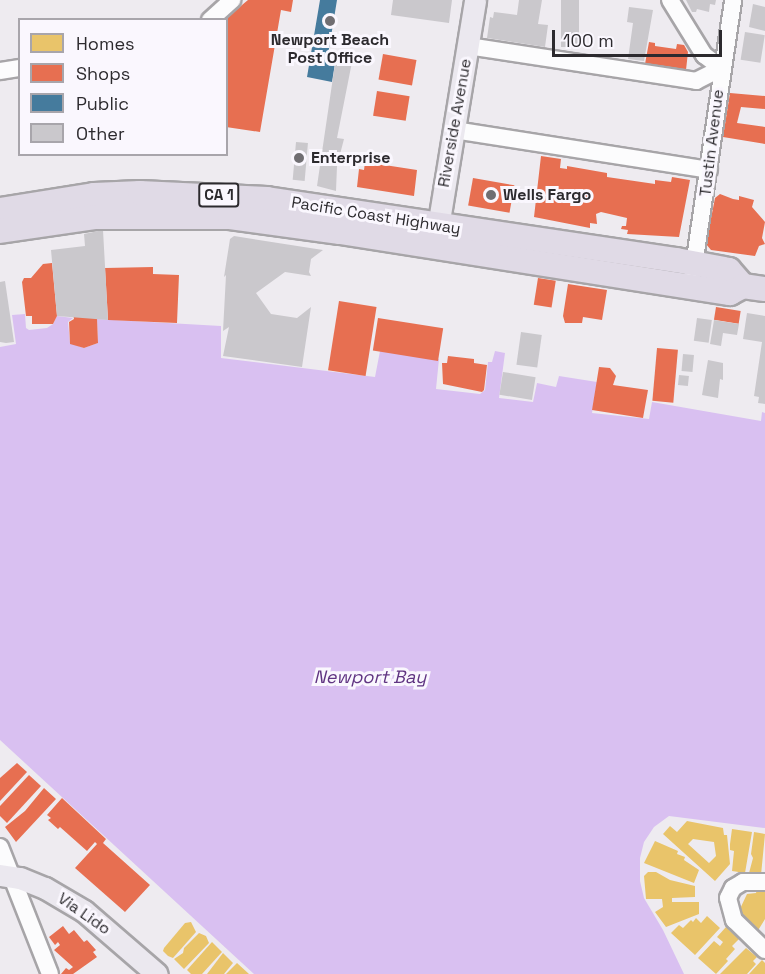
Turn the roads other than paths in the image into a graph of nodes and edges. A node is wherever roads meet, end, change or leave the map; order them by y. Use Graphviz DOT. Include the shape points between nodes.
graph roads {
  1 [pos="232,0"];
  2 [pos="475,0"];
  3 [pos="669,0"];
  4 [pos="733,0"];
  5 [pos="212,18"];
  6 [pos="468,46"];
  7 [pos="18,68"];
  8 [pos="721,68"];
  9 [pos="0,70"];
  10 [pos="454,130"];
  11 [pos="709,170"];
  12 [pos="0,210"];
  13 [pos="0,231"];
  14 [pos="436,236"];
  15 [pos="692,275"];
  16 [pos="754,287"];
  17 [pos="0,847"];
  18 [pos="6,876"];
  19 [pos="765,882"];
  20 [pos="765,950"];
  21 [pos="50,974"];
  22 [pos="157,974"];
  1 -- 5 [label="street"];
  2 -- 6 [label="main road, Riverside Avenue"];
  3 -- 8 [label="street" via="704,55"];
  4 -- 8 [label="street, Tustin Avenue"];
  6 -- 8 [label="street" via="696,81"];
  6 -- 10 [label="main road, Riverside Avenue"];
  7 -- 9 [label="street"];
  8 -- 11 [label="street, Tustin Avenue"];
  10 -- 11 [label="street"];
  10 -- 14 [label="main road, Riverside Avenue"];
  11 -- 15 [label="street, Tustin Avenue"];
  12 -- 14 [label="highway, Pacific Coast Highway / CA 1" via="94,195 194,194 267,199"];
  13 -- 14 [label="highway, Pacific Coast Highway / CA 1" via="96,218 184,215"];
  14 -- 15 [label="highway, Pacific Coast Highway / CA 1"];
  15 -- 16 [label="highway, Pacific Coast Highway / CA 1" via="730,293"];
  17 -- 18 [label="street"];
  18 -- 21 [label="street"];
  18 -- 22 [label="main road, Via Lido" via="56,893 84,911"];
  19 -- 20 [label="street" via="743,882 733,888 728,898 734,920"];
}
